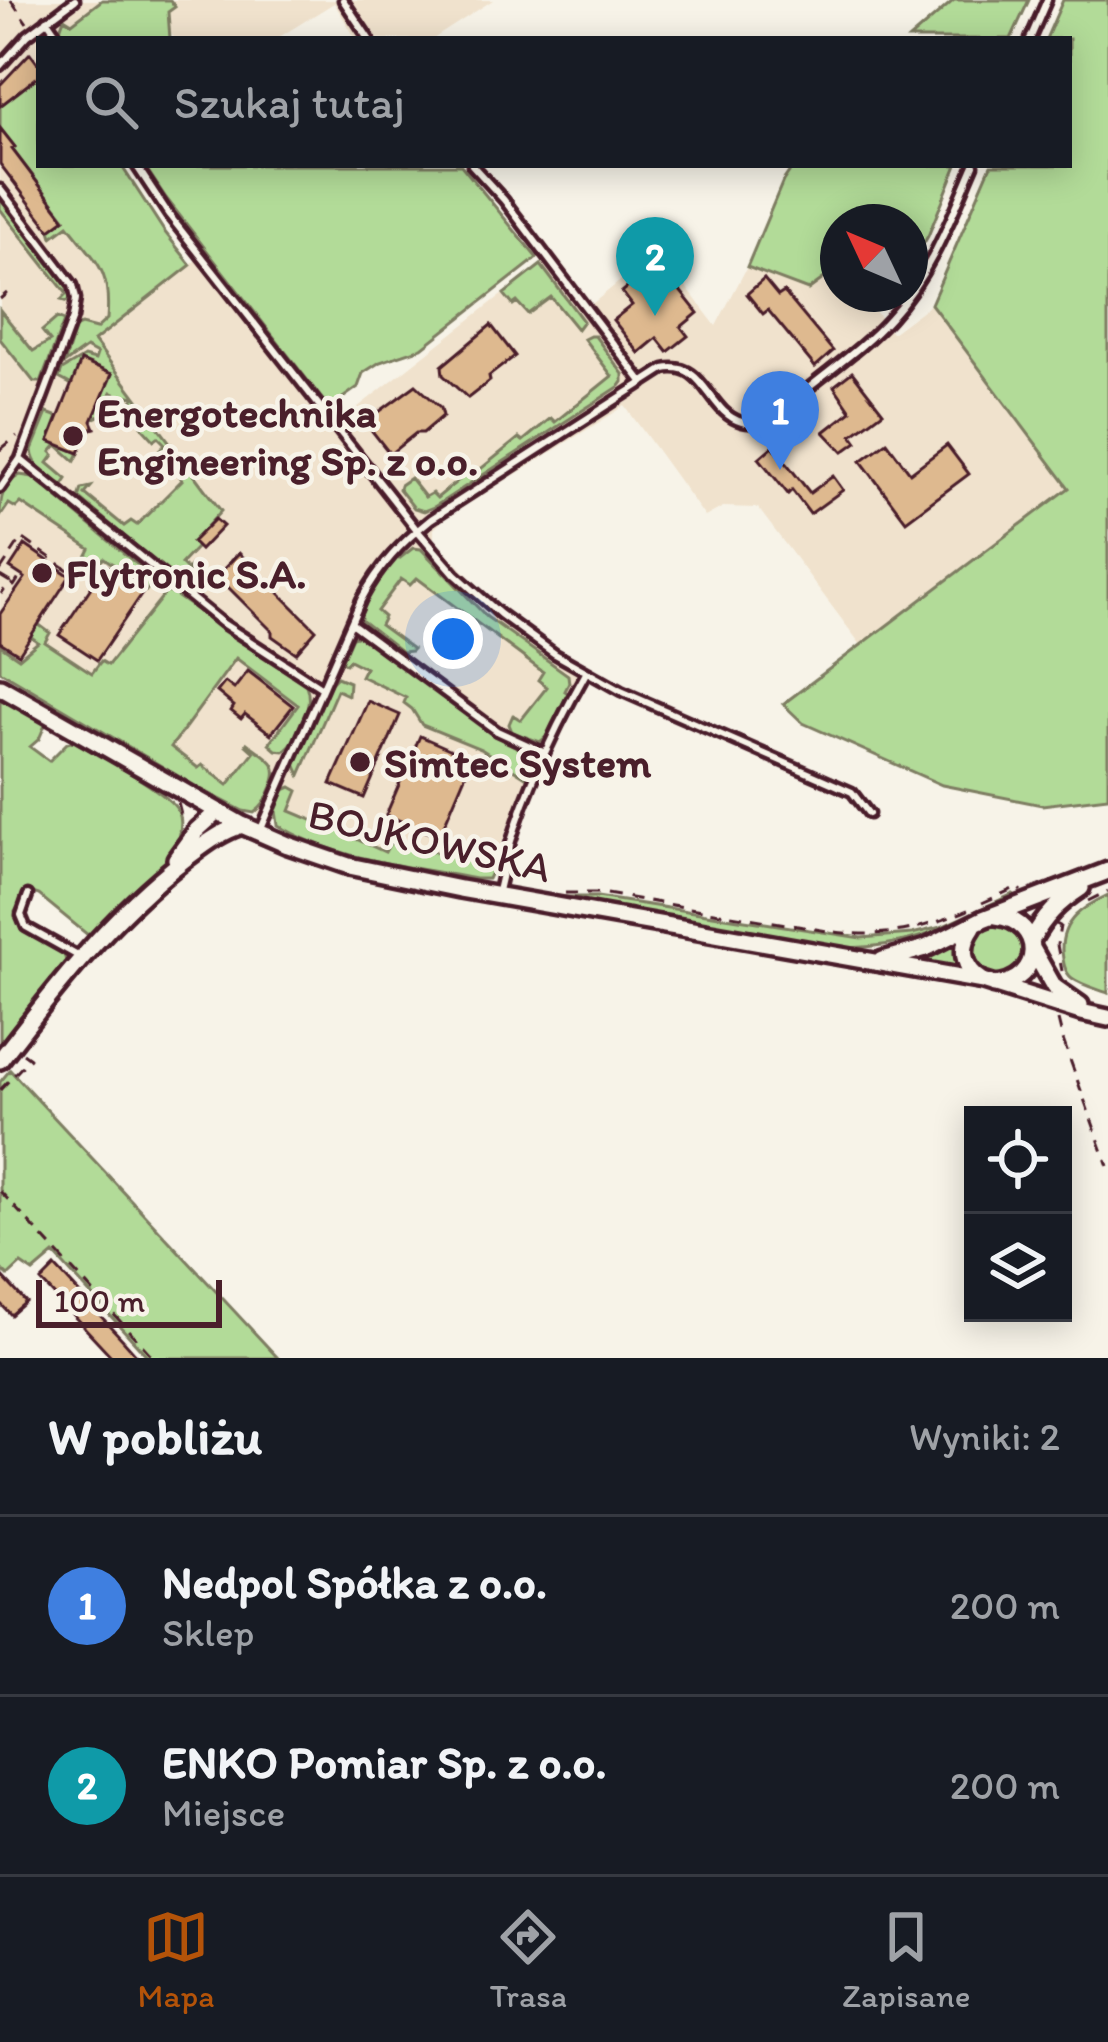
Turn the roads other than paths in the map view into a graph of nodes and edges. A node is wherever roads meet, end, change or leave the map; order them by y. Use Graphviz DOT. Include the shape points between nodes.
graph roads {
  1 [pos="75,0"];
  2 [pos="343,0"];
  3 [pos="1047,0"];
  4 [pos="47,20"];
  5 [pos="58,36"];
  6 [pos="367,36"];
  7 [pos="1031,36"];
  8 [pos="0,66"];
  9 [pos="138,168"];
  10 [pos="475,168"];
  11 [pos="973,168"];
  12 [pos="0,189"];
  13 [pos="643,383"];
  14 [pos="20,459"];
  15 [pos="0,488"];
  16 [pos="418,530"];
  17 [pos="351,623"];
  18 [pos="586,673"];
  19 [pos="0,687"];
  20 [pos="322,688"];
  21 [pos="545,753"];
  22 [pos="174,793"];
  23 [pos="217,812"];
  24 [pos="869,814"];
  25 [pos="242,825"];
  26 [pos="260,833"];
  27 [pos="194,838"];
  28 [pos="28,896"];
  29 [pos="497,896"];
  30 [pos="993,916"];
  31 [pos="975,924"];
  32 [pos="1032,946"];
  33 [pos="81,958"];
  34 [pos="880,961"];
  35 [pos="987,983"];
  36 [pos="1107,1018"];
  37 [pos="0,1060"];
  1 -- 4 [label="lane"];
  2 -- 6 [label="lane"];
  3 -- 7 [label="lane"];
  4 -- 5 [label="lane"];
  4 -- 8 [label="lane"];
  9 -- 16 [label="lane"];
  10 -- 13 [label="lane"];
  11 -- 13 [label="lane" via="904,303 770,417 738,421 682,368"];
  12 -- 14 [label="lane" via="74,285 76,299"];
  13 -- 16 [label="lane"];
  14 -- 15 [label="lane"];
  14 -- 20 [label="lane" via="222,623"];
  16 -- 17 [label="lane" via="382,564"];
  16 -- 18 [label="lane" via="500,614"];
  17 -- 20 [label="lane"];
  17 -- 21 [label="lane" via="497,730"];
  18 -- 21 [label="lane"];
  18 -- 24 [label="lane" via="852,792"];
  19 -- 22 [label="street, BOJKOWSKA"];
  20 -- 26 [label="lane"];
  21 -- 29 [label="lane"];
  22 -- 23 [label="street, BOJKOWSKA"];
  22 -- 27 [label="street" via="190,812"];
  23 -- 25 [label="street, BOJKOWSKA"];
  23 -- 27 [label="street" via="215,827"];
  25 -- 26 [label="street, BOJKOWSKA"];
  25 -- 27 [label="street"];
  26 -- 29 [label="street, BOJKOWSKA" via="349,866"];
  27 -- 33 [label="street"];
  28 -- 33 [label="lane" via="26,927"];
  29 -- 34 [label="street, BOJKOWSKA"];
  30 -- 31 [label="street"];
  30 -- 32 [label="street" via="1013,919"];
  30 -- 32 [label="street" via="1108,872 1060,902"];
  31 -- 34 [label="street, BOJKOWSKA"];
  31 -- 35 [label="street" via="964,960"];
  32 -- 35 [label="street" via="1021,976"];
  32 -- 36 [label="street, BOJKOWSKA" via="1054,987"];
  33 -- 37 [label="street"];
  34 -- 35 [label="street, BOJKOWSKA"];
  35 -- 36 [label="street, BOJKOWSKA"];
}
